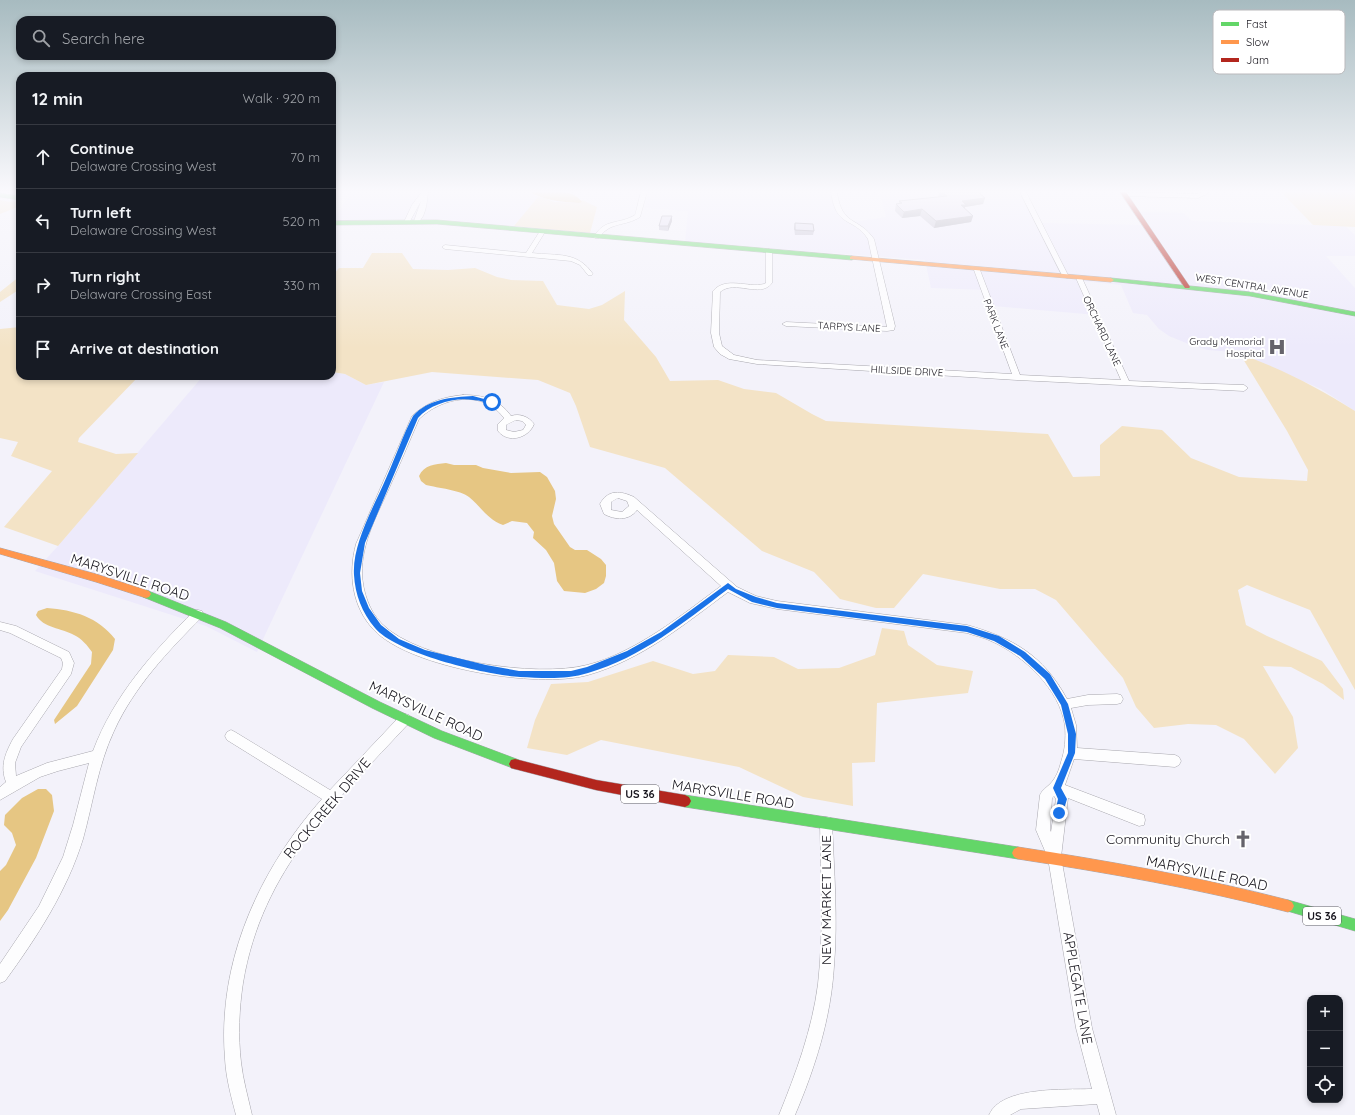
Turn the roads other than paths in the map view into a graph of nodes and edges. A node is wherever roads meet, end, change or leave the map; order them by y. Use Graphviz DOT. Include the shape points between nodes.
graph roads {
  1 [pos="534,244"];
  2 [pos="683,244"];
  3 [pos="872,244"];
  4 [pos="1049,244"];
  5 [pos="1158,244"];
  6 [pos="445,247"];
  7 [pos="769,252"];
  8 [pos="528,254"];
  9 [pos="876,260"];
  10 [pos="977,270"];
  11 [pos="590,274"];
  12 [pos="1066,277"];
  13 [pos="1078,278"];
  14 [pos="1187,287"];
  15 [pos="1355,314"];
  16 [pos="786,324"];
  17 [pos="1017,378"];
  18 [pos="1126,383"];
  19 [pos="1244,388"];
  20 [pos="509,419"];
  21 [pos="634,502"];
  22 [pos="0,552"];
  23 [pos="728,586"];
  24 [pos="198,614"];
  25 [pos="0,626"];
  26 [pos="1117,699"];
  27 [pos="1065,704"];
  28 [pos="405,719"];
  29 [pos="231,736"];
  30 [pos="1072,753"];
  31 [pos="98,756"];
  32 [pos="1175,761"];
  33 [pos="13,784"];
  34 [pos="1057,788"];
  35 [pos="0,794"];
  36 [pos="332,798"];
  37 [pos="1139,820"];
  38 [pos="826,823"];
  39 [pos="1055,858"];
  40 [pos="1355,925"];
  41 [pos="0,976"];
  42 [pos="1102,1096"];
  43 [pos="244,1115"];
  44 [pos="787,1115"];
  45 [pos="997,1115"];
  46 [pos="1108,1115"];
  1 -- 8 [label="street"];
  2 -- 7 [label="main road, WEST CENTRAL AVENUE"];
  3 -- 9 [label="street"];
  4 -- 12 [label="street"];
  5 -- 14 [label="main road"];
  6 -- 8 [label="street"];
  7 -- 9 [label="main road, WEST CENTRAL AVENUE"];
  7 -- 17 [label="street, HILLSIDE DRIVE" via="766,286 727,286 720,287 717,291 716,342 727,355 757,362"];
  8 -- 11 [label="street" via="572,259 582,264"];
  9 -- 10 [label="main road, WEST CENTRAL AVENUE"];
  9 -- 16 [label="street, TARPYS LANE" via="891,328"];
  10 -- 12 [label="main road, WEST CENTRAL AVENUE"];
  10 -- 17 [label="street, PARK LANE"];
  12 -- 13 [label="main road, WEST CENTRAL AVENUE"];
  13 -- 14 [label="main road, WEST CENTRAL AVENUE"];
  13 -- 18 [label="street, ORCHARD LANE"];
  14 -- 15 [label="main road, WEST CENTRAL AVENUE" via="1257,296"];
  17 -- 18 [label="street, HILLSIDE DRIVE"];
  18 -- 19 [label="street, HILLSIDE DRIVE"];
  20 -- 23 [label="street" via="492,402 473,398 438,402 421,411 415,418 361,543 357,573 359,591 366,610 378,627 397,642 424,653 486,668 519,674 571,674 629,654 664,634"];
  21 -- 23 [label="street"];
  22 -- 24 [label="main road, MARYSVILLE ROAD / US 36" via="126,588"];
  23 -- 27 [label="street" via="754,600 777,605 967,629 997,638 1022,654 1047,677"];
  24 -- 28 [label="main road, MARYSVILLE ROAD / US 36"];
  24 -- 31 [label="street" via="166,646 134,685 108,730"];
  25 -- 33 [label="street" via="12,629 65,655 69,665 11,754 8,764"];
  26 -- 27 [label="street"];
  27 -- 30 [label="street" via="1072,734"];
  28 -- 36 [label="street, ROCKCREEK DRIVE"];
  28 -- 38 [label="main road, MARYSVILLE ROAD / US 36" via="462,745 557,776 650,796"];
  29 -- 36 [label="street"];
  30 -- 32 [label="street"];
  30 -- 34 [label="street"];
  31 -- 33 [label="street" via="45,768"];
  31 -- 41 [label="street" via="76,840 65,868 35,925"];
  33 -- 35 [label="street"];
  34 -- 37 [label="street"];
  34 -- 39 [label="street, APPLEGATE LANE" via="1062,799"];
  36 -- 43 [label="street, ROCKCREEK DRIVE" via="297,840 273,876 252,922 243,950 236,978 232,1053"];
  38 -- 39 [label="main road, MARYSVILLE ROAD / US 36"];
  38 -- 44 [label="street, NEW MARKET LANE" via="829,925 827,967 814,1040 804,1074"];
  39 -- 40 [label="main road, MARYSVILLE ROAD / US 36" via="1150,874 1258,898"];
  39 -- 42 [label="street, APPLEGATE LANE" via="1084,1028"];
  42 -- 45 [label="street" via="1021,1101 1010,1105"];
  42 -- 46 [label="street, APPLEGATE LANE"];
}
